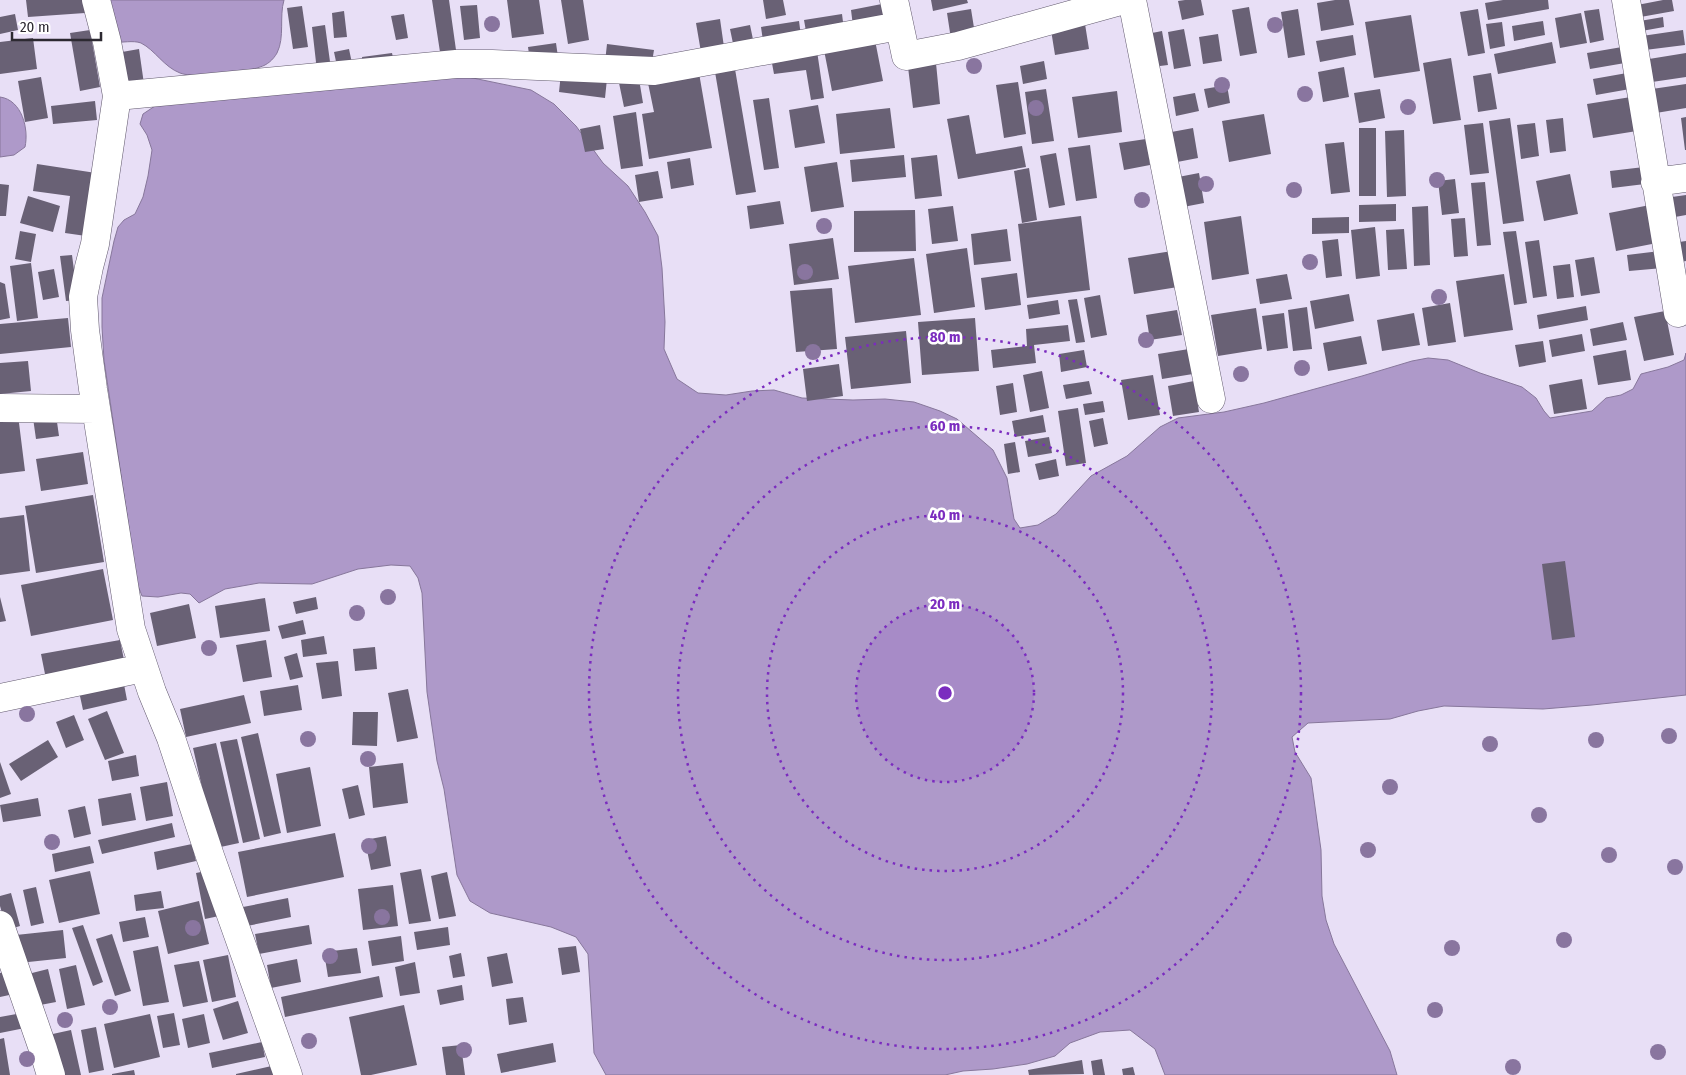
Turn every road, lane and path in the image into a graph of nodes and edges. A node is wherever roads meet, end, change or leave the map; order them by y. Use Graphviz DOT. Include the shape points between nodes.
graph roads {
  1 [pos="96,0"];
  2 [pos="1124,0"];
  3 [pos="1132,0"];
  4 [pos="1626,0"];
  5 [pos="897,13"];
  6 [pos="117,96"];
  7 [pos="1686,178"];
  8 [pos="1655,182"];
  9 [pos="1678,313"];
  10 [pos="1210,399"];
  11 [pos="0,408"];
  12 [pos="96,409"];
  13 [pos="143,668"];
  14 [pos="0,698"];
  15 [pos="0,925"];
  16 [pos="51,1075"];
  17 [pos="288,1075"];
  1 -- 6 [label="street"];
  2 -- 5 [label="street" via="958,46 906,56"];
  3 -- 10 [label="street"];
  4 -- 8 [label="street"];
  5 -- 6 [label="street" via="654,71 456,64"];
  6 -- 12 [label="street" via="95,244 83,297"];
  7 -- 8 [label="street"];
  8 -- 9 [label="street"];
  11 -- 12 [label="street"];
  12 -- 13 [label="street" via="131,629"];
  13 -- 14 [label="street"];
  13 -- 17 [label="street" via="171,738"];
  15 -- 16 [label="street"];
}
